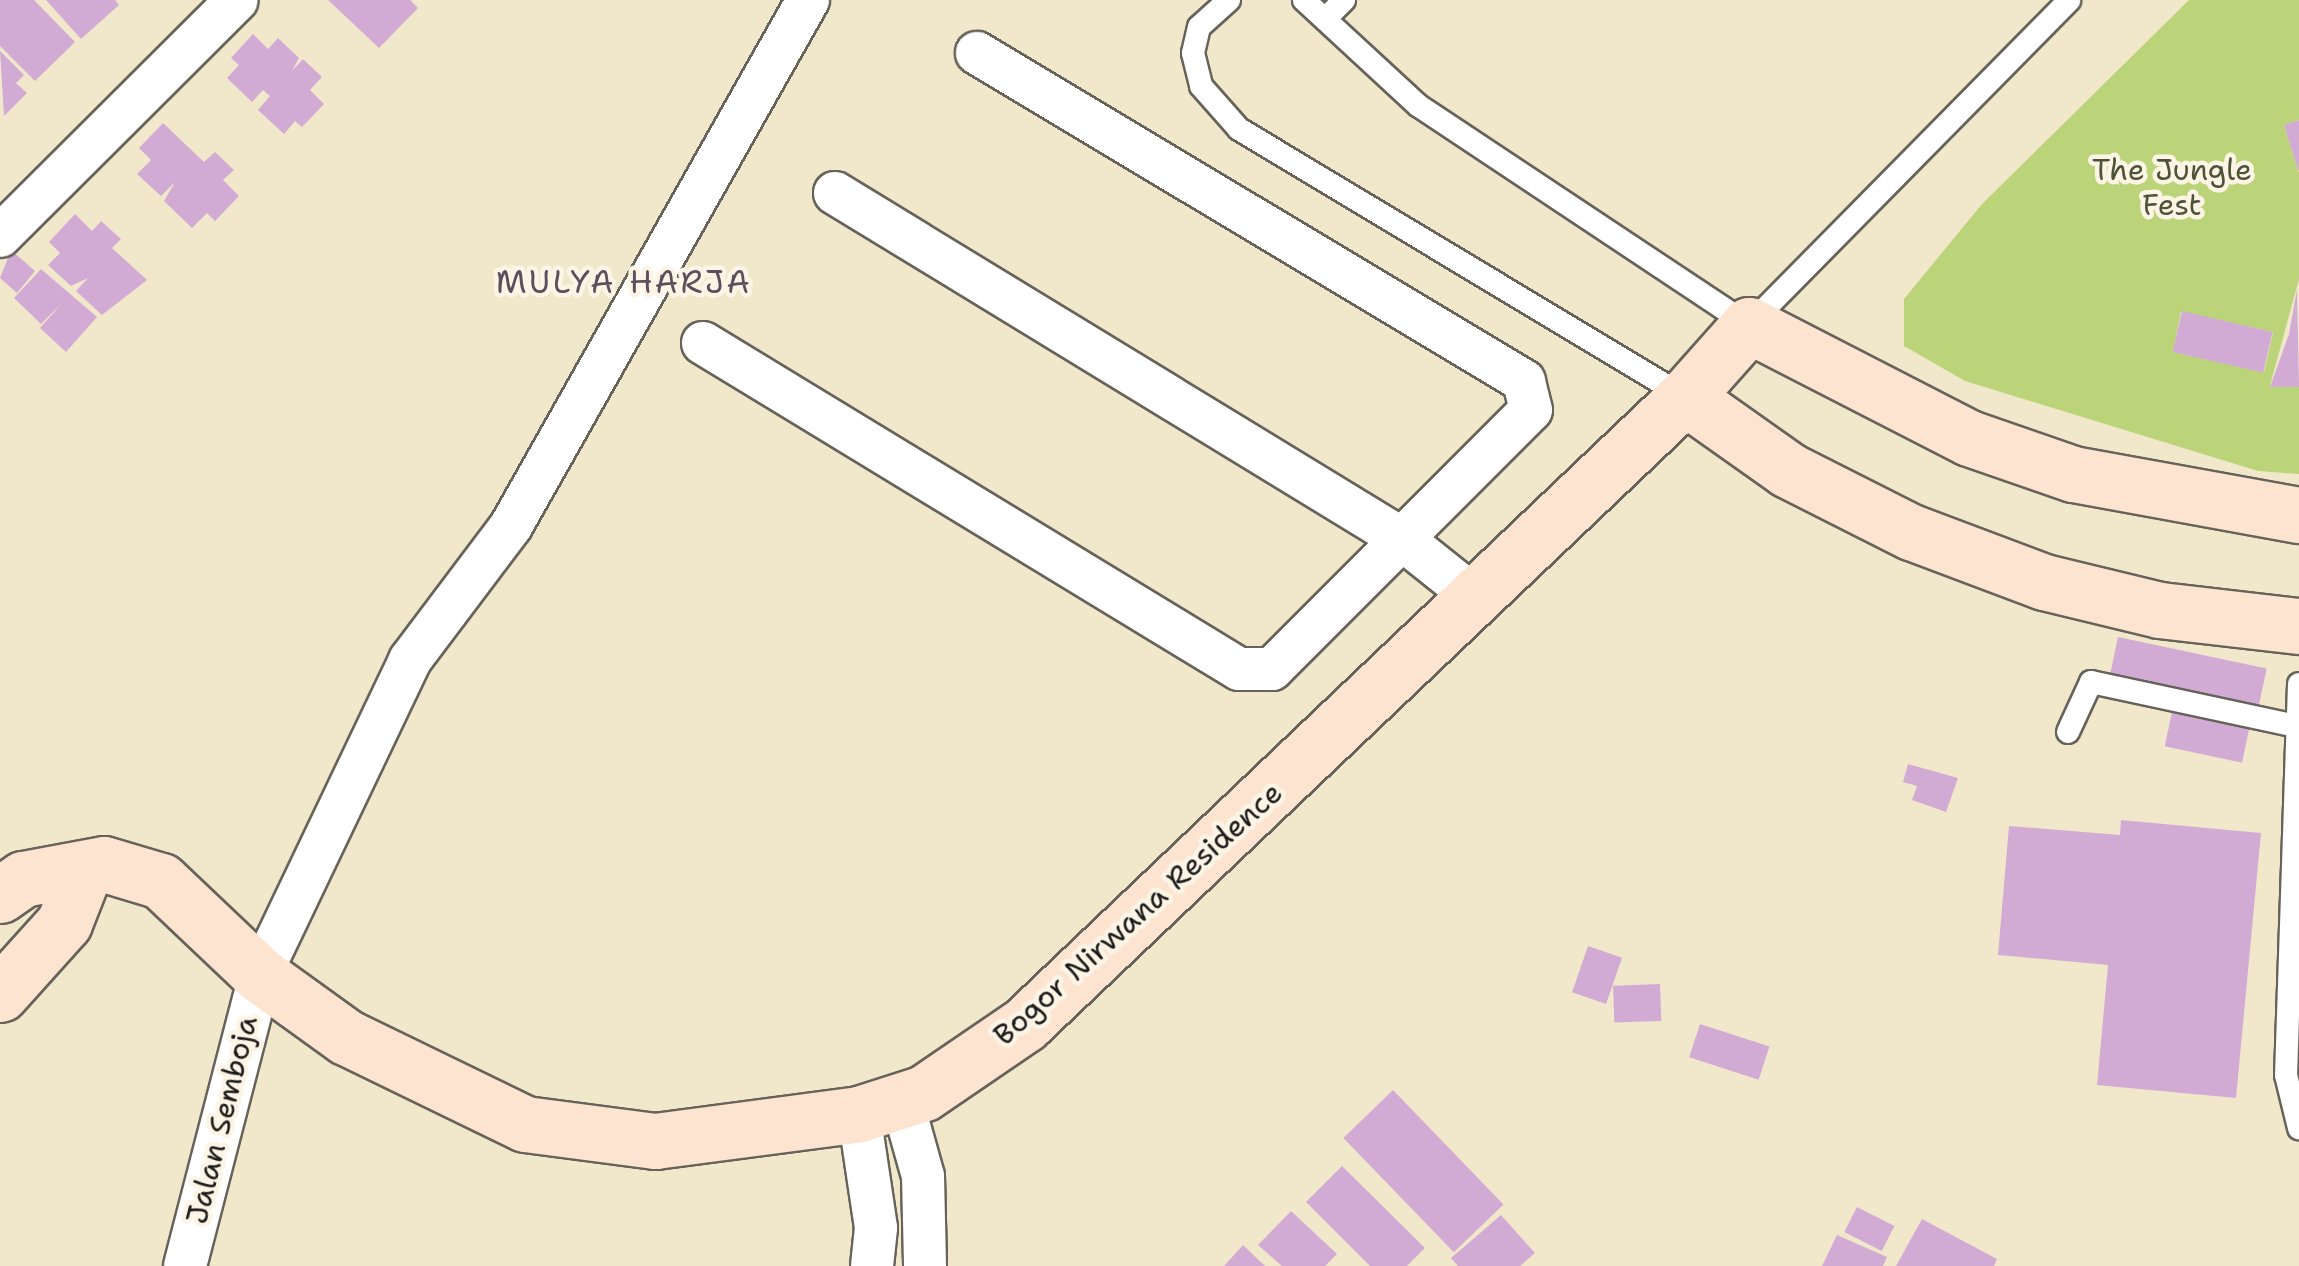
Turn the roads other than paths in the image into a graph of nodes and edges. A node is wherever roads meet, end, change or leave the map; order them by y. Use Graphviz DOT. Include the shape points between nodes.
graph roads {
  1 [pos="237,0"];
  2 [pos="808,0"];
  3 [pos="1228,0"];
  4 [pos="1304,0"];
  5 [pos="1344,0"];
  6 [pos="2069,0"];
  7 [pos="1325,19"];
  8 [pos="977,54"];
  9 [pos="834,193"];
  10 [pos="0,236"];
  11 [pos="1749,325"];
  12 [pos="702,343"];
  13 [pos="1684,397"];
  14 [pos="2299,516"];
  15 [pos="1402,539"];
  16 [pos="1476,598"];
  17 [pos="2299,626"];
  18 [pos="2299,684"];
  19 [pos="2297,726"];
  20 [pos="2068,732"];
  21 [pos="84,872"];
  22 [pos="0,895"];
  23 [pos="260,974"];
  24 [pos="0,994"];
  25 [pos="880,1107"];
  26 [pos="2299,1128"];
  27 [pos="185,1266"];
  28 [pos="872,1266"];
  29 [pos="925,1266"];
  1 -- 10 [label="street"];
  2 -- 23 [label="street, Jalan Semboja" via="511,526 410,660"];
  3 -- 13 [label="lane" via="1199,28 1193,53 1201,86 1239,130"];
  4 -- 7 [label="lane"];
  5 -- 7 [label="lane"];
  6 -- 11 [label="lane"];
  7 -- 11 [label="lane" via="1420,106"];
  8 -- 15 [label="street" via="1524,380 1531,410"];
  9 -- 15 [label="street"];
  11 -- 13 [label="street, Bogor Nirwana Residence"];
  11 -- 14 [label="street" via="1986,444 2135,492"];
  12 -- 15 [label="street" via="1239,669 1272,668"];
  13 -- 16 [label="street, Bogor Nirwana Residence"];
  13 -- 17 [label="street" via="1788,470 2044,582 2160,610"];
  15 -- 16 [label="street"];
  16 -- 25 [label="street, Bogor Nirwana Residence" via="1025,1024"];
  18 -- 19 [label="lane"];
  19 -- 20 [label="lane" via="2088,682"];
  19 -- 26 [label="lane" via="2286,1075"];
  21 -- 22 [label="street, Bogor Nirwana Residence" via="23,878"];
  21 -- 23 [label="street, Bogor Nirwana Residence" via="118,865 162,882"];
  21 -- 24 [label="street" via="64,924"];
  23 -- 25 [label="street, Bogor Nirwana Residence" via="346,1037 524,1124 655,1141"];
  23 -- 27 [label="street, Jalan Semboja"];
  25 -- 28 [label="street"];
  25 -- 29 [label="street" via="923,1176"];
}
